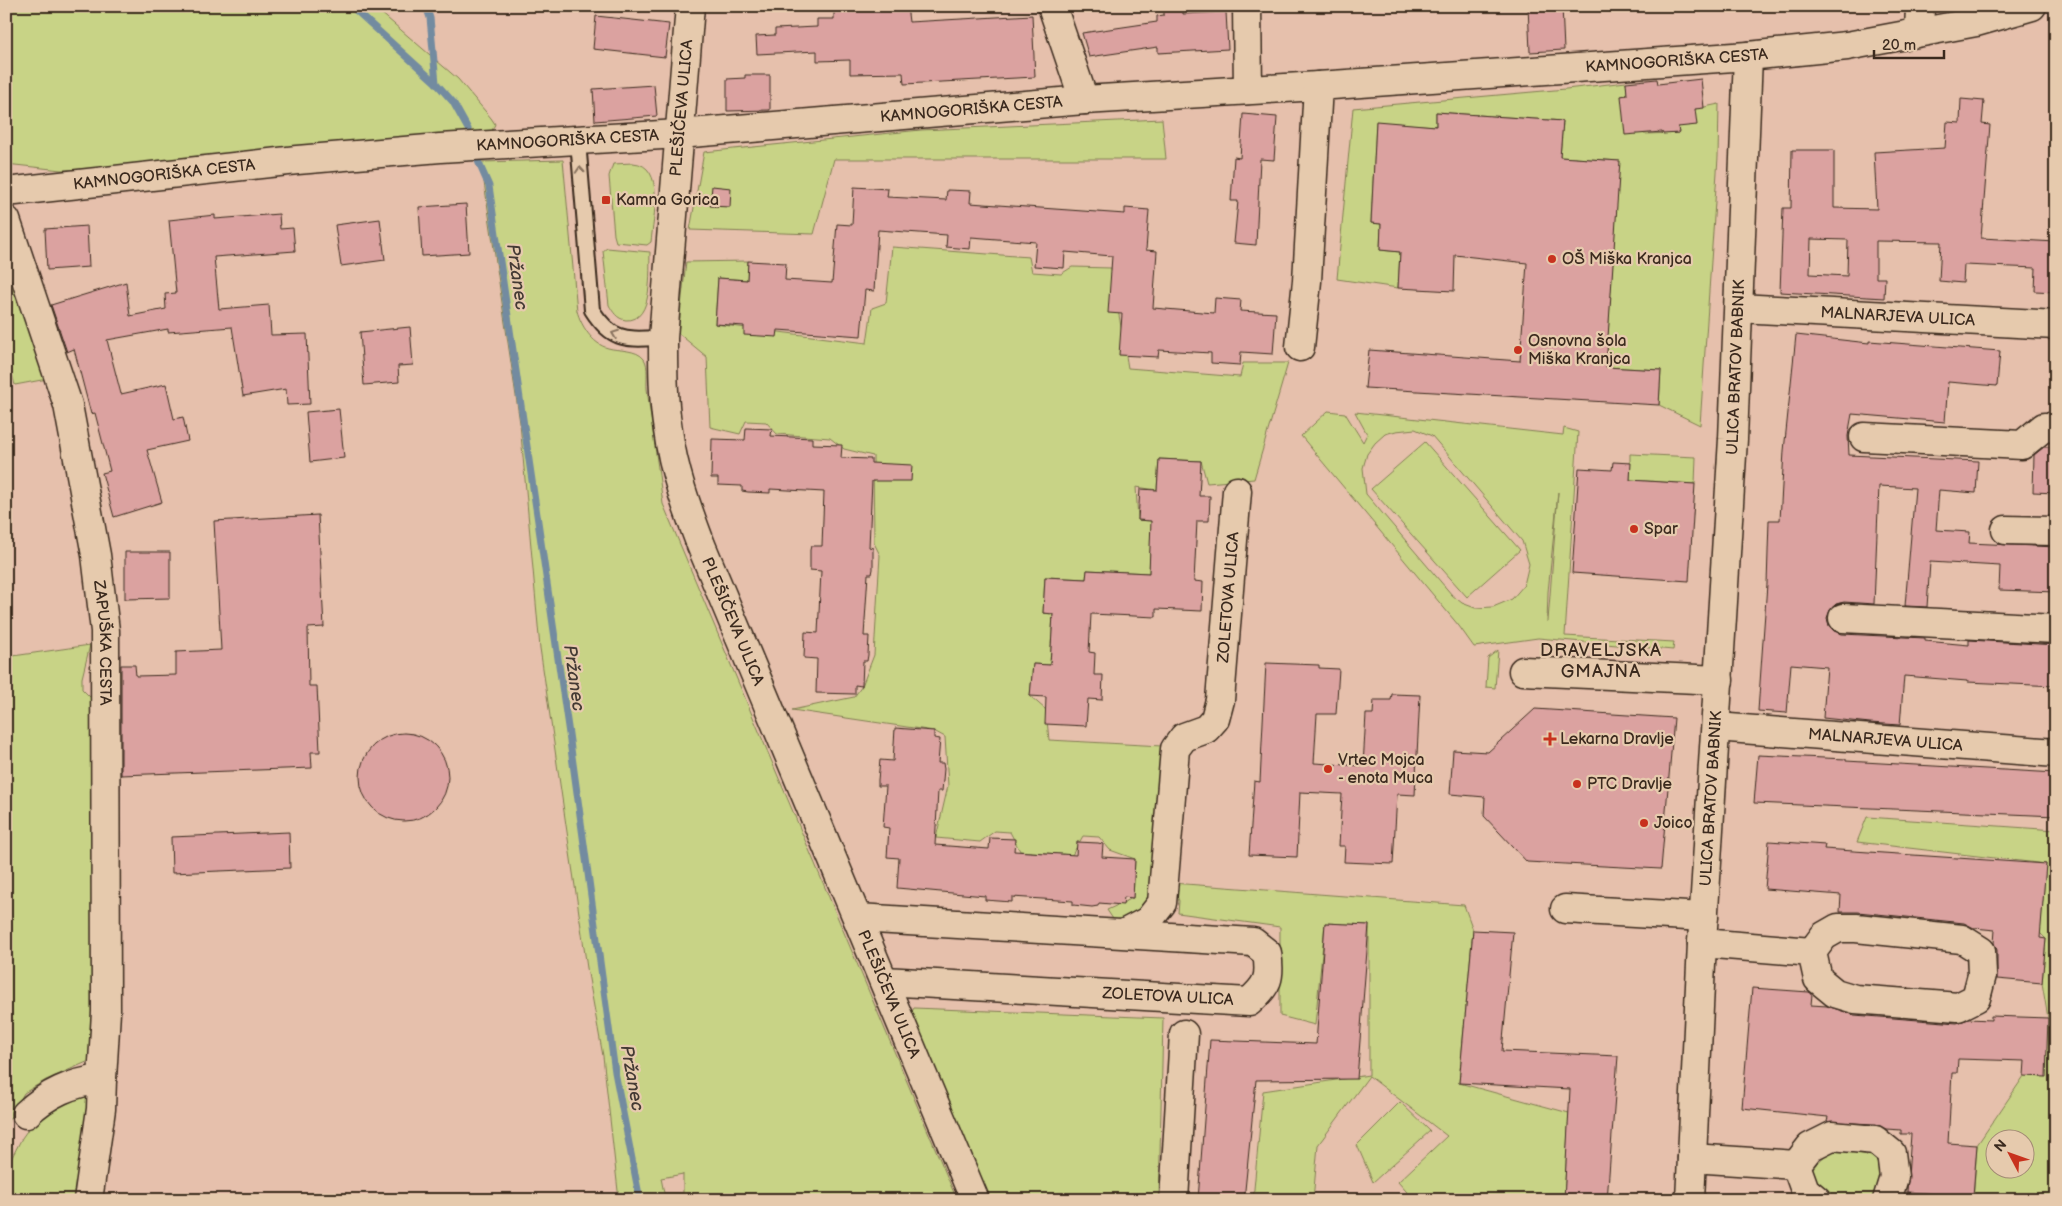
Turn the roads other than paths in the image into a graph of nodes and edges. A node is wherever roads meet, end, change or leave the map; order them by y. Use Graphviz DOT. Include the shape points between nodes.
graph roads {
  1 [pos="690,6"];
  2 [pos="1052,6"];
  3 [pos="1246,6"];
  4 [pos="2032,6"];
  5 [pos="1920,19"];
  6 [pos="1748,56"];
  7 [pos="1318,86"];
  8 [pos="1248,90"];
  9 [pos="1084,100"];
  10 [pos="679,134"];
  11 [pos="578,141"];
  12 [pos="6,192"];
  13 [pos="6,220"];
  14 [pos="1739,308"];
  15 [pos="2056,325"];
  16 [pos="663,338"];
  17 [pos="1300,347"];
  18 [pos="2056,428"];
  19 [pos="1864,437"];
  20 [pos="1238,491"];
  21 [pos="2006,530"];
  22 [pos="2056,531"];
  23 [pos="1843,618"];
  24 [pos="2056,629"];
  25 [pos="1523,671"];
  26 [pos="1718,680"];
  27 [pos="1716,727"];
  28 [pos="2056,753"];
  29 [pos="1565,909"];
  30 [pos="858,918"];
  31 [pos="1703,930"];
  32 [pos="1125,933"];
  33 [pos="1812,952"];
  34 [pos="884,980"];
  35 [pos="1184,1034"];
  36 [pos="102,1079"];
  37 [pos="26,1114"];
  38 [pos="1692,1158"];
  39 [pos="1796,1165"];
  40 [pos="88,1200"];
  41 [pos="975,1200"];
  42 [pos="1174,1200"];
  43 [pos="1690,1200"];
  44 [pos="1817,1200"];
  45 [pos="1887,1200"];
  1 -- 10 [label="street, PLEŠIČEVA ULICA"];
  2 -- 9 [label="street"];
  3 -- 8 [label="street"];
  4 -- 5 [label="street, KAMNOGORIŠKA CESTA" via="1976,22"];
  5 -- 6 [label="street, KAMNOGORIŠKA CESTA" via="1847,46"];
  6 -- 7 [label="street, KAMNOGORIŠKA CESTA"];
  6 -- 14 [label="street, ULICA BRATOV BABNIK"];
  7 -- 8 [label="street, KAMNOGORIŠKA CESTA"];
  7 -- 17 [label="street"];
  8 -- 9 [label="street, KAMNOGORIŠKA CESTA"];
  9 -- 10 [label="street, KAMNOGORIŠKA CESTA"];
  10 -- 11 [label="street, KAMNOGORIŠKA CESTA"];
  10 -- 16 [label="street, PLEŠIČEVA ULICA"];
  11 -- 12 [label="street, KAMNOGORIŠKA CESTA" via="297,160"];
  16 -- 11 [label="lane, one-way" via="635,339 614,335 606,330 592,310"];
  13 -- 36 [label="street, ZAPUŠKA CESTA" via="68,405 93,535 102,604 105,651 106,1012"];
  14 -- 15 [label="street, MALNARJEVA ULICA"];
  14 -- 26 [label="street, ULICA BRATOV BABNIK"];
  16 -- 30 [label="street, PLEŠIČEVA ULICA" via="668,432 684,500"];
  18 -- 19 [label="street" via="2044,427 2022,445"];
  20 -- 32 [label="street, ZOLETOVA ULICA" via="1220,700 1215,719 1206,729 1184,738 1175,749 1162,902 1148,921"];
  21 -- 22 [label="street"];
  23 -- 24 [label="street"];
  25 -- 26 [label="street"];
  26 -- 27 [label="street, ULICA BRATOV BABNIK"];
  27 -- 28 [label="street, MALNARJEVA ULICA"];
  27 -- 31 [label="street, ULICA BRATOV BABNIK"];
  29 -- 31 [label="street"];
  30 -- 32 [label="street, ZOLETOVA ULICA"];
  30 -- 34 [label="street, PLEŠIČEVA ULICA"];
  31 -- 33 [label="street"];
  31 -- 38 [label="street, ULICA BRATOV BABNIK"];
  32 -- 34 [label="street, ZOLETOVA ULICA" via="1253,942 1267,953 1270,972 1262,991 1249,1002"];
  33 -- 33 [label="street" via="1824,936 1838,928 1962,939 1981,951 1982,974 1976,998 1958,1007 1855,999 1835,992 1818,979"];
  34 -- 41 [label="street, PLEŠIČEVA ULICA"];
  35 -- 42 [label="street"];
  36 -- 37 [label="street" via="61,1088"];
  36 -- 40 [label="street, ZAPUŠKA CESTA"];
  38 -- 39 [label="street"];
  38 -- 43 [label="street, ULICA BRATOV BABNIK"];
  39 -- 44 [label="street" via="1805,1190"];
  39 -- 45 [label="street" via="1810,1146 1832,1136 1875,1140 1891,1153 1894,1177"];
}
